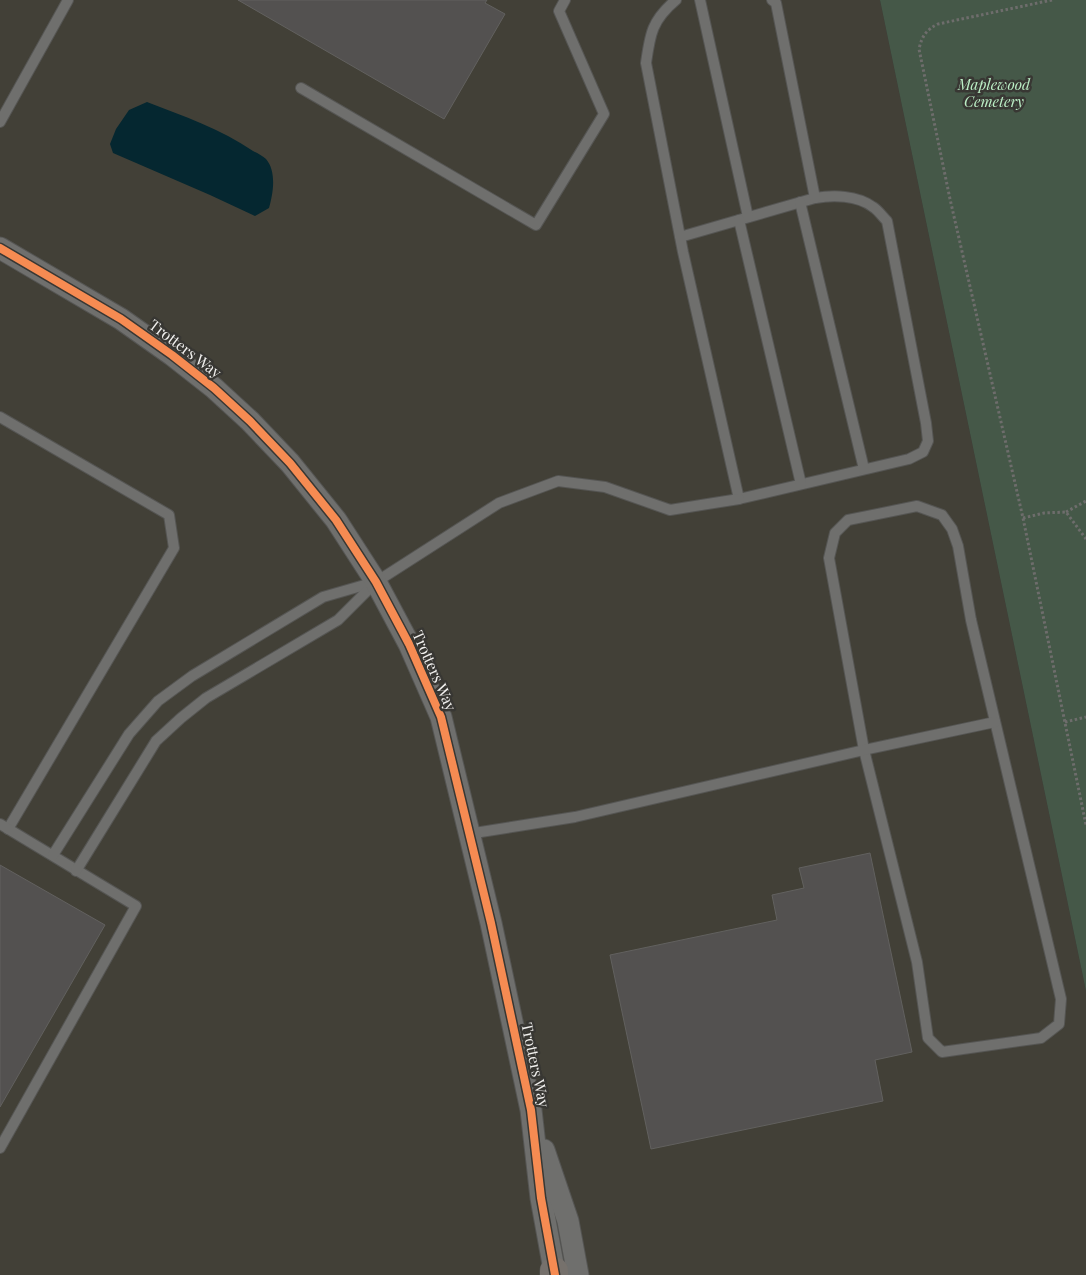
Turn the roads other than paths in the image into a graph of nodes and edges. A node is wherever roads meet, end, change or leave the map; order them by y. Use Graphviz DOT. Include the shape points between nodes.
graph roads {
  1 [pos="68,0"];
  2 [pos="565,0"];
  3 [pos="676,0"];
  4 [pos="700,0"];
  5 [pos="776,1"];
  6 [pos="301,88"];
  7 [pos="0,122"];
  8 [pos="815,198"];
  9 [pos="800,202"];
  10 [pos="743,218"];
  11 [pos="680,237"];
  12 [pos="0,248"];
  13 [pos="0,417"];
  14 [pos="864,469"];
  15 [pos="801,484"];
  16 [pos="739,500"];
  17 [pos="376,582"];
  18 [pos="995,722"];
  19 [pos="864,750"];
  20 [pos="4,827"];
  21 [pos="468,834"];
  22 [pos="53,855"];
  23 [pos="76,870"];
  24 [pos="0,1148"];
  25 [pos="561,1274"];
  1 -- 7 [label="lane"];
  2 -- 6 [label="lane" via="559,11 604,114 536,225"];
  3 -- 11 [label="lane" via="655,22 646,64"];
  4 -- 10 [label="lane"];
  5 -- 8 [label="lane"];
  8 -- 9 [label="lane"];
  8 -- 14 [label="lane" via="852,198 872,206 887,221 926,423 928,441 923,452"];
  9 -- 10 [label="lane"];
  9 -- 14 [label="lane"];
  10 -- 11 [label="lane"];
  10 -- 15 [label="lane"];
  11 -- 16 [label="lane"];
  12 -- 17 [label="street, Trotters Way" via="121,319 214,388 290,463 336,520"];
  13 -- 20 [label="lane" via="169,515 174,548"];
  14 -- 15 [label="lane"];
  15 -- 16 [label="lane"];
  16 -- 17 [label="lane" via="670,510 606,487 558,481 499,503"];
  17 -- 21 [label="street, Trotters Way" via="409,644 441,717"];
  17 -- 22 [label="lane" via="322,596 158,700 130,734"];
  17 -- 23 [label="lane" via="338,620 206,698 156,741"];
  18 -- 19 [label="lane"];
  18 -- 19 [label="lane" via="971,620 958,546 942,515 917,506 848,520 836,533 829,558"];
  18 -- 19 [label="lane" via="1061,999 1059,1024 1041,1038 942,1052 928,1038 916,962"];
  19 -- 21 [label="lane" via="575,817"];
  20 -- 22 [label="lane"];
  21 -- 25 [label="street, Trotters Way" via="491,923 531,1110 541,1198"];
  22 -- 23 [label="lane"];
  23 -- 24 [label="lane" via="136,906"];
}
